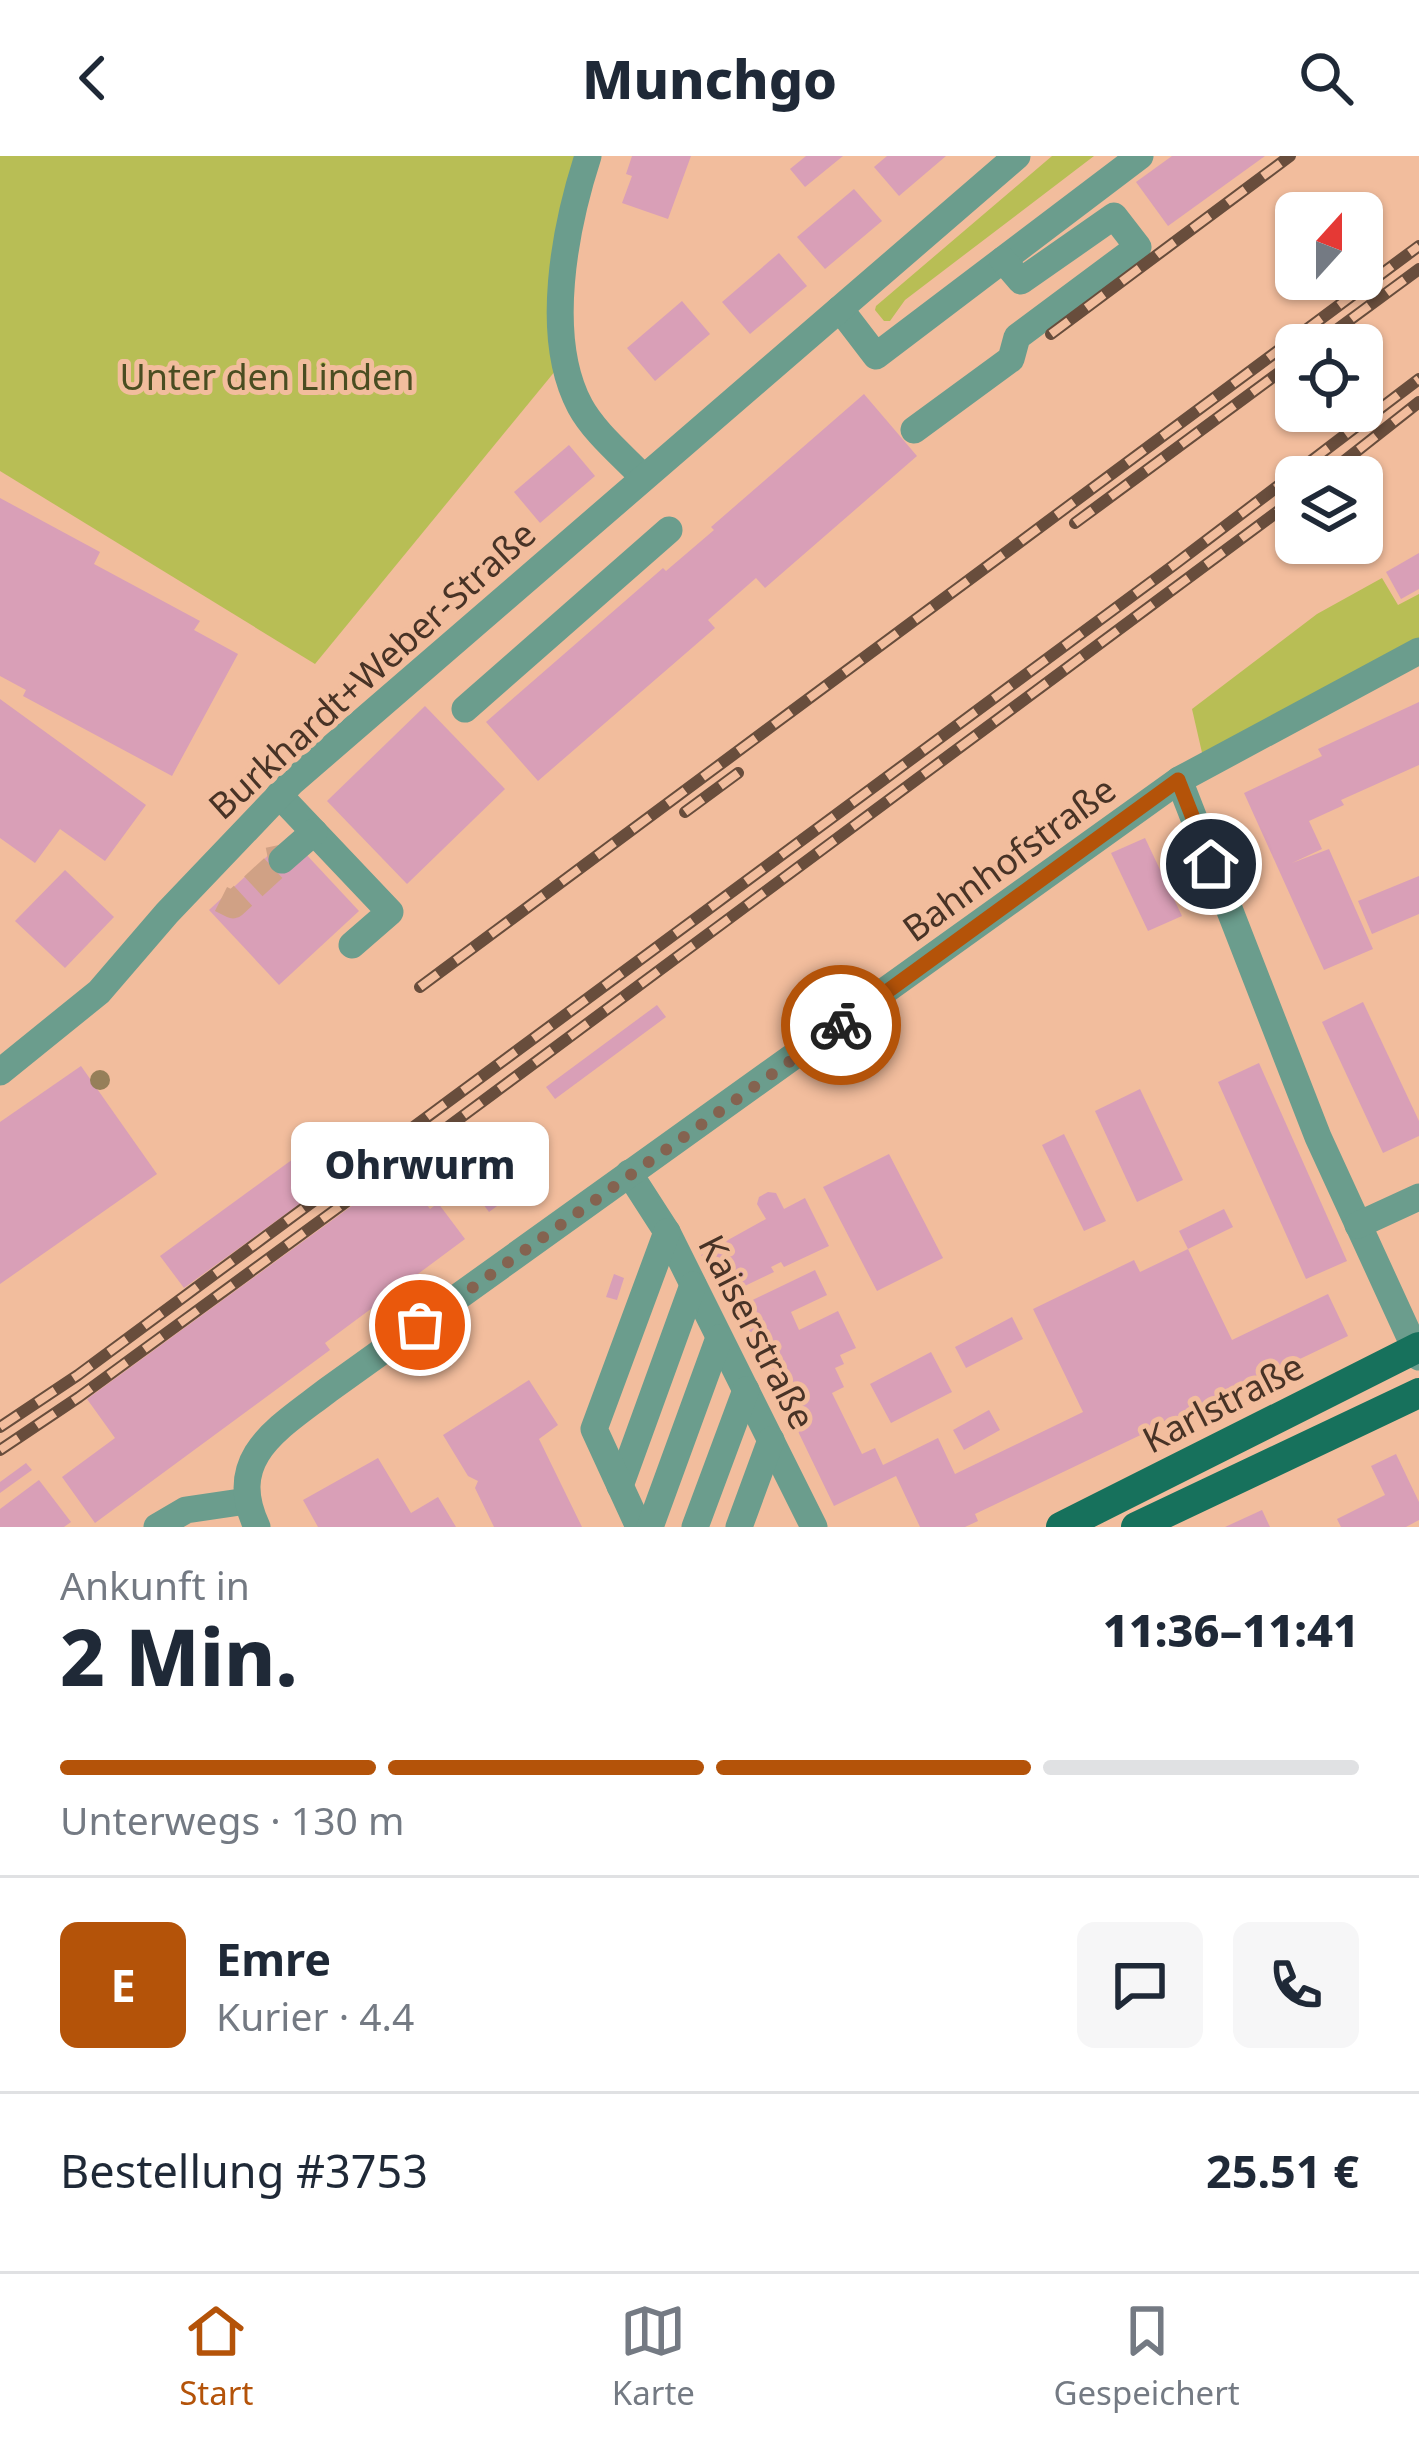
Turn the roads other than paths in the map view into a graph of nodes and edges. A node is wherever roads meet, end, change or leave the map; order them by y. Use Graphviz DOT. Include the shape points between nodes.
graph roads {
  1 [pos="588,156"];
  2 [pos="1017,156"];
  3 [pos="1140,156"];
  4 [pos="1003,260"];
  5 [pos="840,309"];
  6 [pos="914,430"];
  7 [pos="642,476"];
  8 [pos="669,530"];
  9 [pos="1419,651"];
  10 [pos="465,709"];
  11 [pos="1178,780"];
  12 [pos="279,795"];
  13 [pos="254,821"];
  14 [pos="314,832"];
  15 [pos="199,879"];
  16 [pos="220,898"];
  17 [pos="352,945"];
  18 [pos="0,1072"];
  19 [pos="629,1173"];
  20 [pos="1419,1197"];
  21 [pos="1358,1225"];
  22 [pos="667,1232"];
  23 [pos="693,1285"];
  24 [pos="719,1338"];
  25 [pos="1418,1351"];
  26 [pos="746,1390"];
  27 [pos="1419,1394"];
  28 [pos="771,1440"];
  29 [pos="620,1486"];
  30 [pos="252,1514"];
  31 [pos="157,1527"];
  32 [pos="639,1527"];
  33 [pos="650,1527"];
  34 [pos="694,1527"];
  35 [pos="739,1527"];
  36 [pos="814,1527"];
  37 [pos="1061,1527"];
  38 [pos="1136,1527"];
  1 -- 7 [label="street" via="563,265 564,348 582,411"];
  2 -- 5 [label="street, Burkhardt+Weber-Straße"];
  3 -- 4 [label="street"];
  4 -- 5 [label="street" via="876,356"];
  4 -- 6 [label="street" via="1021,281 1114,216 1138,247 1017,338 1011,358"];
  5 -- 7 [label="street, Burkhardt+Weber-Straße"];
  7 -- 12 [label="street, Burkhardt+Weber-Straße"];
  8 -- 10 [label="street"];
  9 -- 11 [label="street, Bahnhofstraße"];
  11 -- 19 [label="street, Bahnhofstraße"];
  11 -- 21 [label="street"];
  12 -- 13 [label="street, Burkhardt+Weber-Straße"];
  12 -- 14 [label="street"];
  13 -- 14 [label="street" via="280,852"];
  13 -- 15 [label="street, Burkhardt+Weber-Straße"];
  14 -- 17 [label="street" via="390,912"];
  15 -- 16 [label="street"];
  15 -- 18 [label="street, Burkhardt+Weber-Straße" via="86,1005"];
  19 -- 22 [label="street, Kaiserstraße"];
  19 -- 30 [label="street, Bahnhofstraße" via="281,1426 252,1460"];
  20 -- 21 [label="street"];
  21 -- 25 [label="street"];
  22 -- 23 [label="street, Kaiserstraße"];
  22 -- 29 [label="street" via="594,1429"];
  23 -- 24 [label="street, Kaiserstraße"];
  23 -- 29 [label="street"];
  24 -- 26 [label="street, Kaiserstraße"];
  24 -- 33 [label="street"];
  25 -- 37 [label="main road, Karlstraße"];
  26 -- 28 [label="street, Kaiserstraße"];
  26 -- 34 [label="street"];
  27 -- 38 [label="main road, Karlstraße"];
  28 -- 35 [label="street"];
  28 -- 36 [label="street, Kaiserstraße"];
  29 -- 32 [label="street"];
  30 -- 31 [label="street, Bahnhofstraße" via="186,1510"];
}
